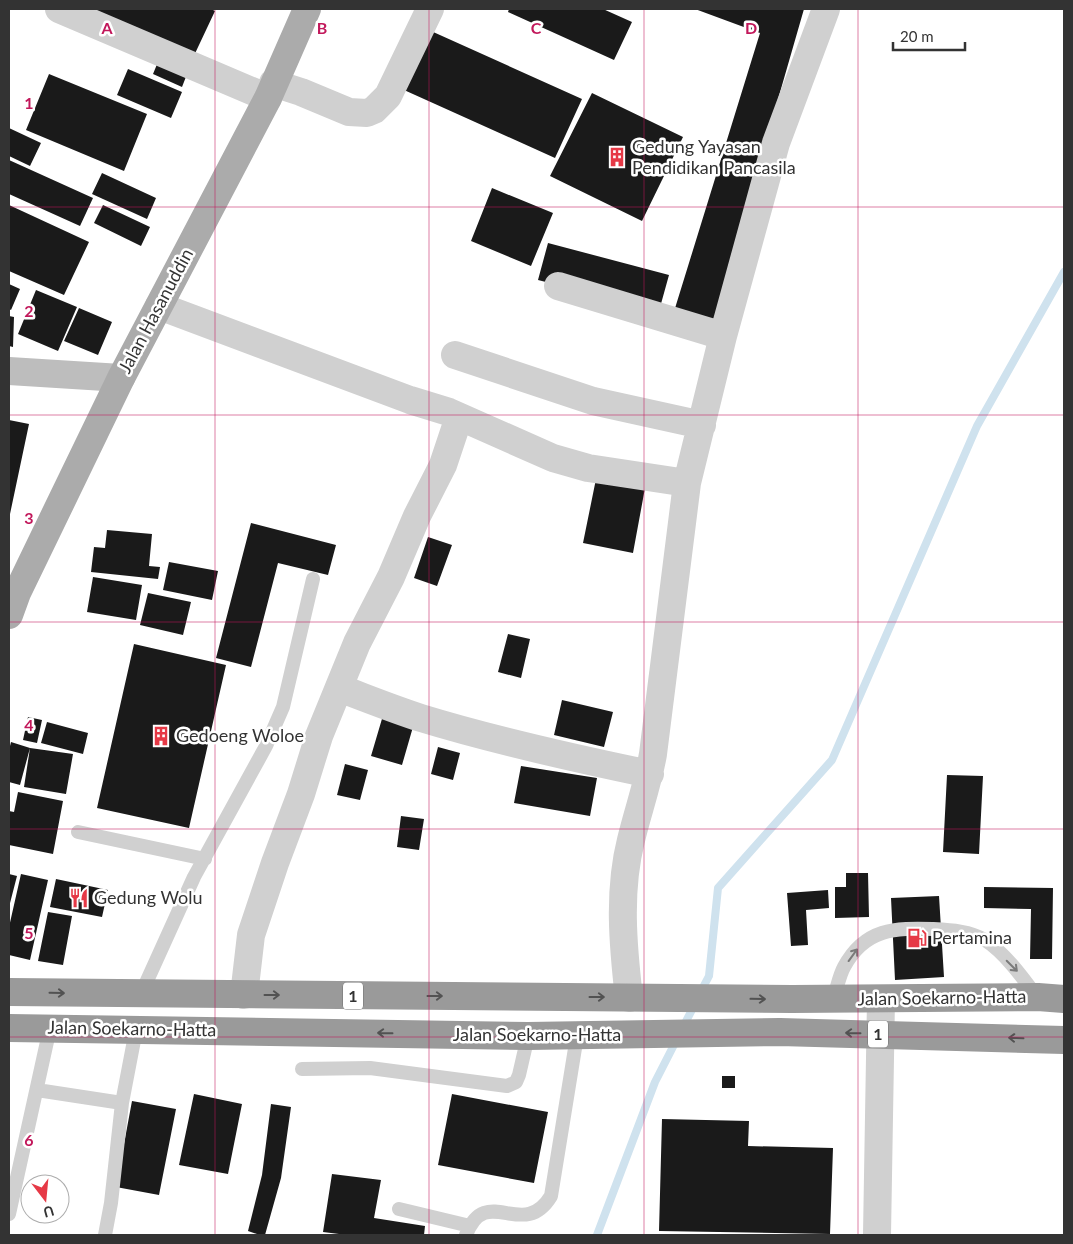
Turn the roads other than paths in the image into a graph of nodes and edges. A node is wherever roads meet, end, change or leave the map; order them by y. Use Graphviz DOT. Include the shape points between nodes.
graph roads {
  1 [pos="59,9"];
  2 [pos="307,9"];
  3 [pos="430,9"];
  4 [pos="826,9"];
  5 [pos="271,91"];
  6 [pos="558,286"];
  7 [pos="158,306"];
  8 [pos="723,336"];
  9 [pos="455,354"];
  10 [pos="9,371"];
  11 [pos="122,378"];
  12 [pos="459,417"];
  13 [pos="702,425"];
  14 [pos="687,483"];
  15 [pos="313,579"];
  16 [pos="12,600"];
  17 [pos="338,688"];
  18 [pos="650,774"];
  19 [pos="78,832"];
  20 [pos="205,859"];
  21 [pos="9,992"];
  22 [pos="142,994"];
  23 [pos="244,995"];
  24 [pos="1038,997"];
  25 [pos="629,998"];
  26 [pos="881,998"];
  27 [pos="1064,999"];
  28 [pos="833,1000"];
  29 [pos="9,1028"];
  30 [pos="50,1028"];
  31 [pos="136,1030"];
  32 [pos="880,1034"];
  33 [pos="528,1036"];
  34 [pos="577,1036"];
  35 [pos="1064,1040"];
  36 [pos="302,1069"];
  37 [pos="37,1090"];
  38 [pos="122,1103"];
  39 [pos="399,1209"];
  40 [pos="9,1214"];
  41 [pos="468,1231"];
  42 [pos="105,1235"];
  43 [pos="877,1235"];
  1 -- 5 [label="street"];
  2 -- 5 [label="main road, Jalan Hasanuddin"];
  3 -- 5 [label="street" via="388,96 374,110 349,112 301,92"];
  4 -- 8 [label="street" via="776,142"];
  5 -- 7 [label="main road, Jalan Hasanuddin"];
  6 -- 8 [label="street"];
  7 -- 11 [label="main road, Jalan Hasanuddin"];
  7 -- 12 [label="street"];
  8 -- 13 [label="street"];
  9 -- 13 [label="street" via="593,401"];
  10 -- 11 [label="street"];
  11 -- 16 [label="main road, Jalan Hasanuddin"];
  12 -- 14 [label="street" via="553,458 588,468"];
  12 -- 17 [label="street" via="443,465"];
  13 -- 14 [label="street"];
  14 -- 18 [label="street"];
  15 -- 20 [label="lane" via="283,707 266,746"];
  17 -- 18 [label="street" via="419,717 489,737"];
  17 -- 23 [label="street" via="252,935"];
  18 -- 25 [label="street" via="630,841 626,876 623,950"];
  19 -- 20 [label="lane"];
  20 -- 22 [label="lane"];
  21 -- 22 [label="highway, Jalan Soekarno-Hatta / 1, one-way"];
  22 -- 23 [label="highway, Jalan Soekarno-Hatta / 1"];
  23 -- 25 [label="highway, Jalan Soekarno-Hatta / 1, one-way"];
  24 -- 26 [label="highway, Jalan Soekarno-Hatta / 1"];
  24 -- 27 [label="highway, Jalan Soekarno-Hatta / 1"];
  28 -- 24 [label="lane, one-way" via="844,967 859,946 888,930 915,928 955,930 985,940"];
  25 -- 28 [label="highway, Jalan Soekarno-Hatta / 1, one-way"];
  26 -- 28 [label="highway, Jalan Soekarno-Hatta / 1"];
  26 -- 32 [label="street"];
  29 -- 30 [label="highway, Jalan Soekarno-Hatta / 1"];
  30 -- 31 [label="highway, Jalan Soekarno-Hatta / 1"];
  30 -- 37 [label="lane"];
  33 -- 31 [label="highway, Jalan Soekarno-Hatta / 1, one-way"];
  31 -- 38 [label="lane"];
  32 -- 34 [label="highway, Jalan Soekarno-Hatta / 1, one-way" via="780,1032"];
  35 -- 32 [label="highway, Jalan Soekarno-Hatta / 1, one-way"];
  32 -- 43 [label="street"];
  33 -- 34 [label="highway, Jalan Soekarno-Hatta / 1"];
  33 -- 36 [label="lane" via="519,1075 516,1082 507,1086 370,1068"];
  34 -- 41 [label="lane" via="551,1196 542,1208 522,1216 487,1211 477,1216"];
  37 -- 38 [label="lane"];
  37 -- 40 [label="lane"];
  38 -- 42 [label="lane" via="112,1203"];
  39 -- 41 [label="lane"];
}
